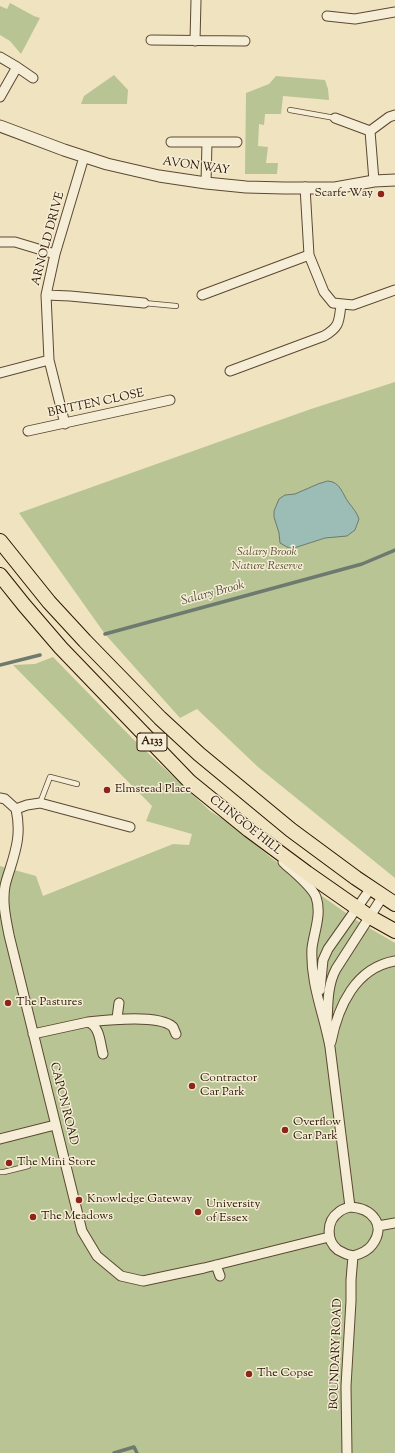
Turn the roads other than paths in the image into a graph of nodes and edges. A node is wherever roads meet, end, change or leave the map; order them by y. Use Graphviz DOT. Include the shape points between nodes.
graph roads {
  1 [pos="196,0"];
  2 [pos="395,12"];
  3 [pos="327,16"];
  4 [pos="151,40"];
  5 [pos="195,41"];
  6 [pos="245,42"];
  7 [pos="0,57"];
  8 [pos="17,67"];
  9 [pos="33,78"];
  10 [pos="0,97"];
  11 [pos="290,110"];
  12 [pos="395,115"];
  13 [pos="335,118"];
  14 [pos="0,126"];
  15 [pos="370,131"];
  16 [pos="171,142"];
  17 [pos="207,142"];
  18 [pos="237,142"];
  19 [pos="84,156"];
  20 [pos="395,180"];
  21 [pos="374,181"];
  22 [pos="206,183"];
  23 [pos="305,188"];
  24 [pos="0,242"];
  25 [pos="55,254"];
  26 [pos="309,255"];
  27 [pos="395,290"];
  28 [pos="46,295"];
  29 [pos="202,295"];
  30 [pos="144,303"];
  31 [pos="341,304"];
  32 [pos="176,306"];
  33 [pos="49,360"];
  34 [pos="230,371"];
  35 [pos="0,373"];
  36 [pos="170,400"];
  37 [pos="65,424"];
  38 [pos="28,431"];
  39 [pos="0,541"];
  40 [pos="0,575"];
  41 [pos="77,784"];
  42 [pos="0,798"];
  43 [pos="40,803"];
  44 [pos="16,809"];
  45 [pos="130,827"];
  46 [pos="249,830"];
  47 [pos="2,887"];
  48 [pos="371,888"];
  49 [pos="389,900"];
  50 [pos="356,908"];
  51 [pos="370,917"];
  52 [pos="395,931"];
  53 [pos="395,961"];
  54 [pos="120,1003"];
  55 [pos="319,1008"];
  56 [pos="117,1018"];
  57 [pos="88,1022"];
  58 [pos="327,1028"];
  59 [pos="34,1034"];
  60 [pos="176,1034"];
  61 [pos="330,1047"];
  62 [pos="103,1054"];
  63 [pos="55,1125"];
  64 [pos="0,1139"];
  65 [pos="28,1166"];
  66 [pos="0,1172"];
  67 [pos="350,1207"];
  68 [pos="395,1223"];
  69 [pos="378,1226"];
  70 [pos="329,1237"];
  71 [pos="353,1256"];
  72 [pos="216,1264"];
  73 [pos="220,1276"];
  74 [pos="347,1453"];
  1 -- 5 [label="street"];
  2 -- 3 [label="street" via="355,19"];
  4 -- 5 [label="street"];
  5 -- 6 [label="street"];
  7 -- 8 [label="street"];
  8 -- 9 [label="street"];
  8 -- 10 [label="street"];
  11 -- 13 [label="lane"];
  12 -- 15 [label="street"];
  13 -- 15 [label="street"];
  14 -- 19 [label="street, AVON WAY"];
  15 -- 21 [label="street"];
  16 -- 17 [label="street"];
  17 -- 18 [label="street"];
  17 -- 22 [label="street"];
  19 -- 22 [label="street, AVON WAY" via="147,174"];
  19 -- 25 [label="street, ARNOLD DRIVE"];
  20 -- 21 [label="street, AVON WAY"];
  21 -- 23 [label="street, AVON WAY" via="336,188"];
  22 -- 23 [label="street, AVON WAY"];
  23 -- 26 [label="street"];
  24 -- 25 [label="street" via="15,242"];
  25 -- 28 [label="street, ARNOLD DRIVE"];
  26 -- 29 [label="street"];
  26 -- 31 [label="street" via="324,292 333,303"];
  27 -- 31 [label="street" via="353,305"];
  28 -- 30 [label="street"];
  28 -- 33 [label="street, ARNOLD DRIVE"];
  30 -- 32 [label="lane"];
  31 -- 34 [label="street" via="335,330"];
  33 -- 35 [label="street"];
  33 -- 37 [label="street, ARNOLD DRIVE"];
  36 -- 37 [label="street, BRITTEN CLOSE"];
  37 -- 38 [label="street, BRITTEN CLOSE"];
  39 -- 48 [label="main road, CLINGOE HILL / A133" via="69,624 193,749 291,830"];
  40 -- 46 [label="main road, CLINGOE HILL / A133" via="61,648 190,782"];
  41 -- 43 [label="lane" via="50,777"];
  42 -- 44 [label="street" via="5,799"];
  43 -- 44 [label="street"];
  43 -- 45 [label="street"];
  44 -- 47 [label="street, CAPON ROAD" via="19,834"];
  46 -- 50 [label="main road, CLINGOE HILL / A133"];
  46 -- 55 [label="street" via="316,897 318,917 312,948 312,966"];
  47 -- 59 [label="street, CAPON ROAD" via="9,935"];
  48 -- 49 [label="main road, A133"];
  48 -- 50 [label="street"];
  49 -- 51 [label="street"];
  50 -- 51 [label="main road, CLINGOE HILL / A133"];
  50 -- 55 [label="street" via="323,960"];
  51 -- 52 [label="main road, CLINGOE HILL / A133"];
  51 -- 58 [label="street" via="332,977 328,990"];
  53 -- 61 [label="street" via="368,973 351,990 338,1016"];
  54 -- 56 [label="street"];
  55 -- 58 [label="street"];
  56 -- 57 [label="street"];
  56 -- 60 [label="street" via="165,1022 173,1027"];
  57 -- 59 [label="street"];
  57 -- 62 [label="street" via="94,1024 97,1029"];
  58 -- 61 [label="street"];
  59 -- 63 [label="street, CAPON ROAD"];
  61 -- 67 [label="street"];
  63 -- 64 [label="street"];
  63 -- 72 [label="street, CAPON ROAD" via="82,1231 97,1256 121,1276 143,1281"];
  65 -- 66 [label="lane"];
  67 -- 69 [label="street" via="360,1207 368,1211"];
  67 -- 70 [label="street" via="339,1211 331,1220"];
  68 -- 69 [label="street"];
  69 -- 71 [label="street" via="372,1246"];
  70 -- 71 [label="street" via="337,1250"];
  70 -- 72 [label="street, CAPON ROAD"];
  71 -- 74 [label="street, BOUNDARY ROAD" via="346,1386"];
  72 -- 73 [label="street"];
}
